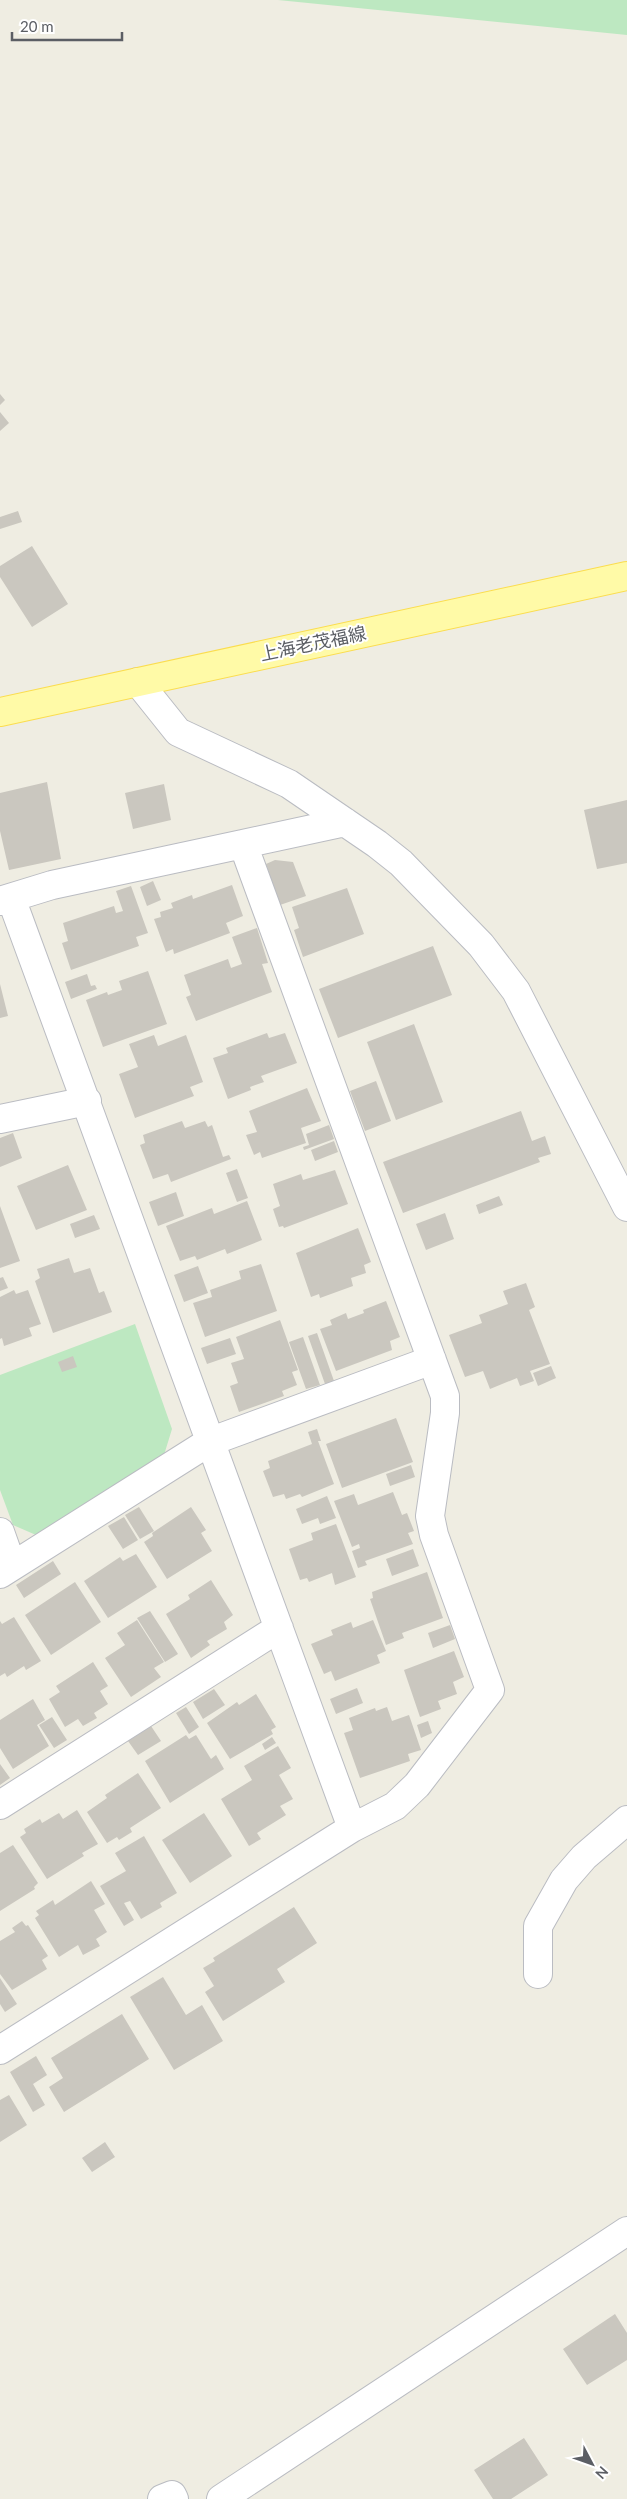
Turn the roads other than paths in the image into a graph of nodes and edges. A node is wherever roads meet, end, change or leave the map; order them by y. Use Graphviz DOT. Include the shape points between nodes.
graph roads {
  1 [pos="627,576"];
  2 [pos="138,682"];
  3 [pos="0,712"];
  4 [pos="345,822"];
  5 [pos="243,844"];
  6 [pos="6,899"];
  7 [pos="87,1101"];
  8 [pos="0,1119"];
  9 [pos="627,1207"];
  10 [pos="432,1360"];
  11 [pos="209,1442"];
  12 [pos="0,1532"];
  13 [pos="6,1570"];
  14 [pos="278,1628"];
  15 [pos="0,1805"];
  16 [pos="627,1820"];
  17 [pos="352,1828"];
  18 [pos="538,1974"];
  19 [pos="0,2050"];
  20 [pos="627,2231"];
  21 [pos="221,2499"];
  1 -- 2 [label="main road, 上海老茂福線"];
  2 -- 3 [label="main road, 上海老茂福線"];
  2 -- 4 [label="street" via="178,732 289,784"];
  4 -- 5 [label="street"];
  4 -- 9 [label="street" via="401,863 480,945 516,991"];
  5 -- 6 [label="street" via="52,885"];
  5 -- 10 [label="street"];
  6 -- 7 [label="street"];
  7 -- 8 [label="street"];
  7 -- 11 [label="street"];
  10 -- 11 [label="street"];
  10 -- 17 [label="street" via="445,1396 445,1413 430,1516 490,1690 417,1785 394,1806"];
  11 -- 13 [label="street"];
  11 -- 14 [label="street"];
  12 -- 13 [label="street"];
  14 -- 15 [label="street"];
  14 -- 17 [label="street"];
  16 -- 18 [label="street" via="584,1857 564,1880 538,1926"];
  17 -- 19 [label="street"];
  20 -- 21 [label="street"];
}
